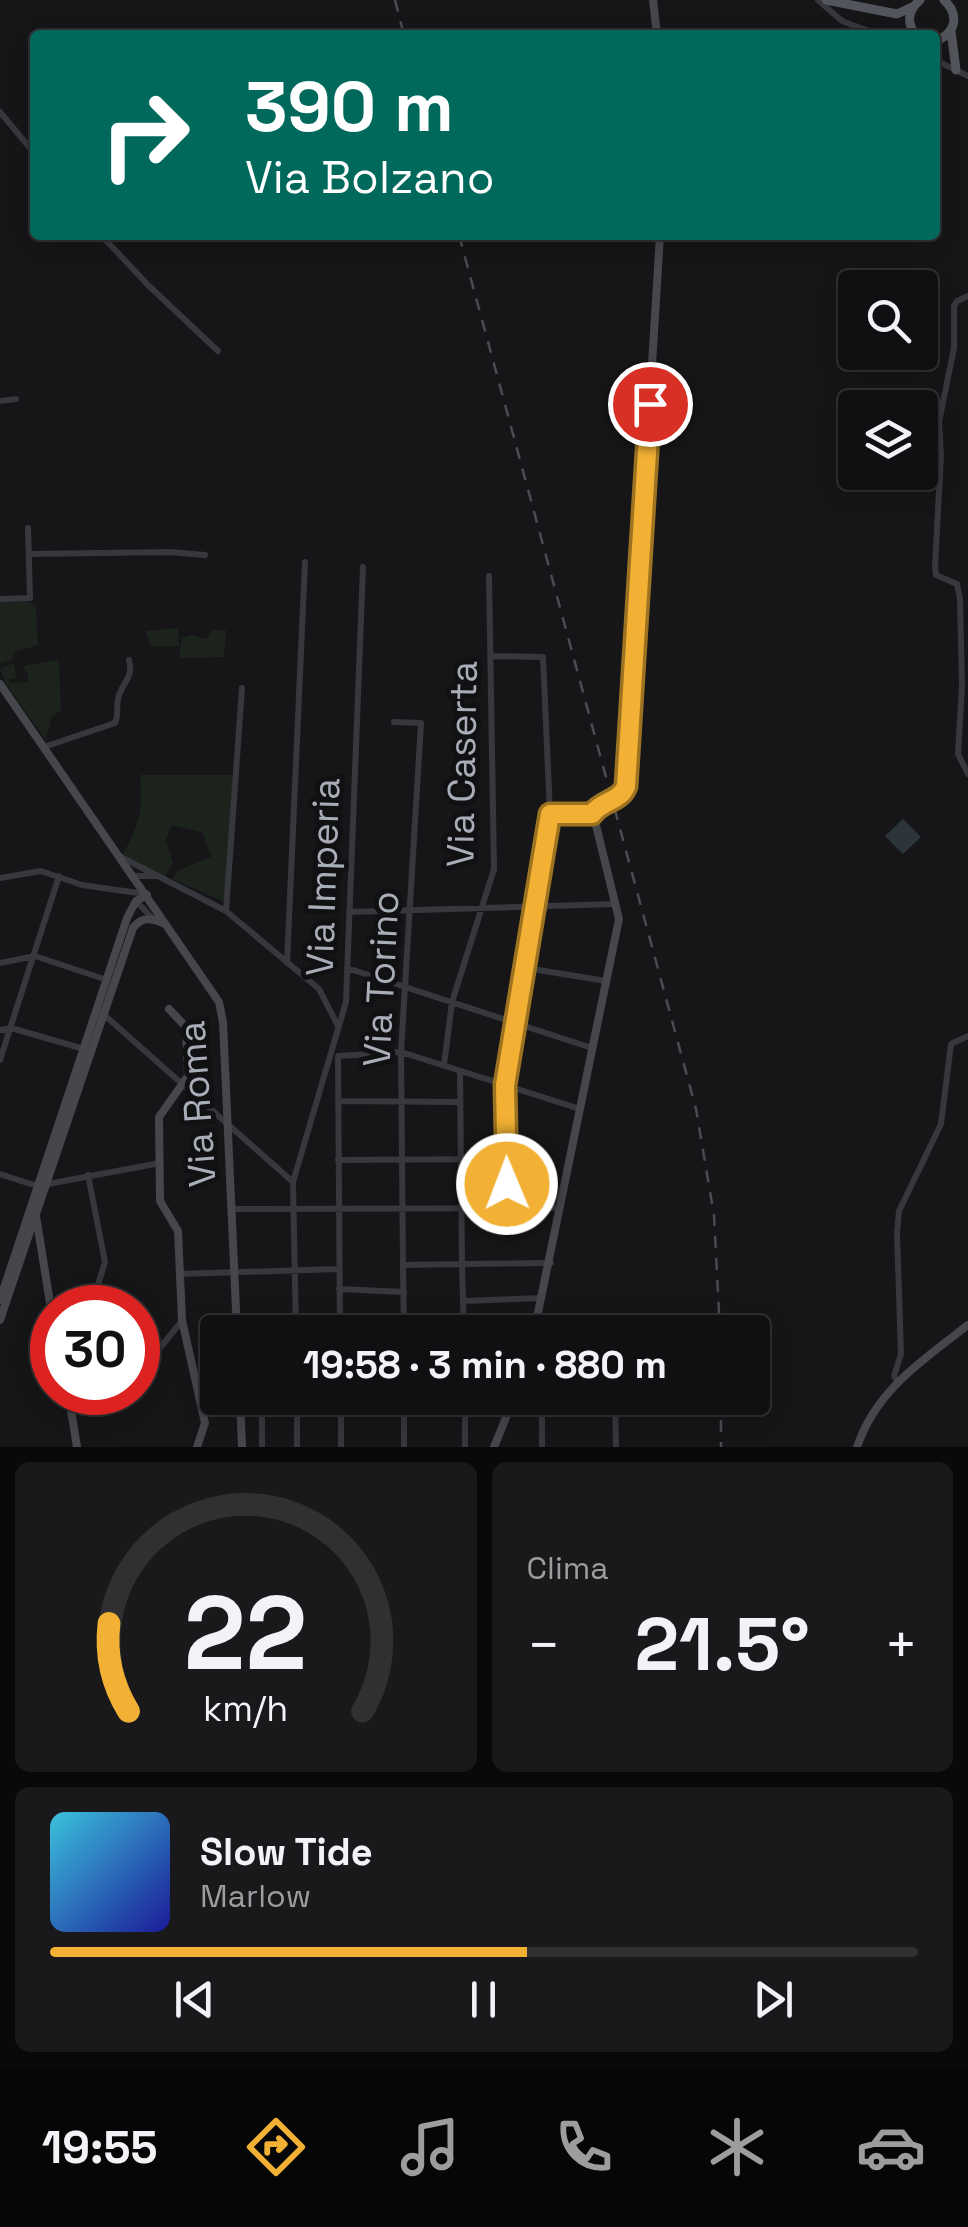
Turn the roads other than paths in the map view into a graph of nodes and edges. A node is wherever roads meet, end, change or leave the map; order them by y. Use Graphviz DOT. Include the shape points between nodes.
graph roads {
  1 [pos="654,0"];
  2 [pos="818,0"];
  3 [pos="826,0"];
  4 [pos="944,0"];
  5 [pos="917,2"];
  6 [pos="885,12"];
  7 [pos="910,24"];
  8 [pos="657,30"];
  9 [pos="866,30"];
  10 [pos="913,30"];
  11 [pos="951,31"];
  12 [pos="940,39"];
  13 [pos="940,43"];
  14 [pos="955,55"];
  15 [pos="940,62"];
  16 [pos="956,70"];
  17 [pos="968,76"];
  18 [pos="0,112"];
  19 [pos="30,148"];
  20 [pos="107,240"];
  21 [pos="660,240"];
  22 [pos="968,296"];
  23 [pos="218,352"];
  24 [pos="16,399"];
  25 [pos="0,400"];
  26 [pos="28,528"];
  27 [pos="29,554"];
  28 [pos="205,555"];
  29 [pos="305,562"];
  30 [pos="363,567"];
  31 [pos="488,576"];
  32 [pos="0,599"];
  33 [pos="492,656"];
  34 [pos="129,660"];
  35 [pos="0,684"];
  36 [pos="242,688"];
  37 [pos="394,722"];
  38 [pos="44,747"];
  39 [pos="968,774"];
  40 [pos="550,814"];
  41 [pos="592,814"];
  42 [pos="121,857"];
  43 [pos="146,870"];
  44 [pos="60,876"];
  45 [pos="134,876"];
  46 [pos="159,876"];
  47 [pos="0,878"];
  48 [pos="146,893"];
  49 [pos="136,900"];
  50 [pos="615,904"];
  51 [pos="536,907"];
  52 [pos="482,908"];
  53 [pos="412,910"];
  54 [pos="226,911"];
  55 [pos="349,912"];
  56 [pos="154,920"];
  57 [pos="165,925"];
  58 [pos="35,956"];
  59 [pos="0,963"];
  60 [pos="287,964"];
  61 [pos="347,968"];
  62 [pos="526,968"];
  63 [pos="110,981"];
  64 [pos="606,981"];
  65 [pos="406,988"];
  66 [pos="452,1002"];
  67 [pos="169,1009"];
  68 [pos="99,1012"];
  69 [pos="516,1024"];
  70 [pos="11,1028"];
  71 [pos="338,1028"];
  72 [pos="0,1030"];
  73 [pos="968,1036"];
  74 [pos="592,1048"];
  75 [pos="87,1050"];
  76 [pos="401,1052"];
  77 [pos="0,1060"];
  78 [pos="444,1065"];
  79 [pos="460,1070"];
  80 [pos="184,1084"];
  81 [pos="505,1085"];
  82 [pos="338,1101"];
  83 [pos="402,1102"];
  84 [pos="459,1102"];
  85 [pos="580,1109"];
  86 [pos="226,1121"];
  87 [pos="507,1159"];
  88 [pos="338,1160"];
  89 [pos="404,1160"];
  90 [pos="460,1160"];
  91 [pos="160,1163"];
  92 [pos="0,1174"];
  93 [pos="88,1175"];
  94 [pos="293,1182"];
  95 [pos="42,1185"];
  96 [pos="293,1208"];
  97 [pos="338,1208"];
  98 [pos="402,1208"];
  99 [pos="462,1208"];
  100 [pos="507,1208"];
  101 [pos="559,1208"];
  102 [pos="231,1209"];
  103 [pos="32,1213"];
  104 [pos="462,1264"];
  105 [pos="550,1264"];
  106 [pos="403,1266"];
  107 [pos="338,1269"];
  108 [pos="294,1270"];
  109 [pos="235,1272"];
  110 [pos="180,1274"];
  111 [pos="46,1285"];
  112 [pos="98,1285"];
  113 [pos="2,1286"];
  114 [pos="339,1289"];
  115 [pos="404,1292"];
  116 [pos="543,1298"];
  117 [pos="462,1301"];
  118 [pos="236,1315"];
  119 [pos="295,1315"];
  120 [pos="340,1315"];
  121 [pos="404,1315"];
  122 [pos="463,1315"];
  123 [pos="538,1315"];
  124 [pos="0,1320"];
  125 [pos="182,1320"];
  126 [pos="968,1324"];
  127 [pos="167,1342"];
  128 [pos="188,1345"];
  129 [pos="160,1348"];
  130 [pos="896,1381"];
  131 [pos="71,1415"];
  132 [pos="241,1415"];
  133 [pos="262,1415"];
  134 [pos="296,1415"];
  135 [pos="341,1415"];
  136 [pos="404,1415"];
  137 [pos="464,1415"];
  138 [pos="507,1415"];
  139 [pos="542,1415"];
  140 [pos="616,1415"];
  141 [pos="77,1447"];
  142 [pos="197,1447"];
  143 [pos="242,1447"];
  144 [pos="262,1447"];
  145 [pos="297,1447"];
  146 [pos="341,1447"];
  147 [pos="404,1447"];
  148 [pos="465,1447"];
  149 [pos="494,1447"];
  150 [pos="542,1447"];
  151 [pos="616,1447"];
  152 [pos="857,1447"];
  1 -- 8 [label="street"];
  2 -- 9 [label="street" via="842,21"];
  3 -- 6 [label="main road"];
  4 -- 11 [label="main road" via="954,17"];
  5 -- 6 [label="main road" via="898,14"];
  5 -- 7 [label="main road"];
  6 -- 7 [label="main road"];
  7 -- 10 [label="main road"];
  11 -- 12 [label="main road"];
  11 -- 14 [label="main road"];
  13 -- 14 [label="main road"];
  14 -- 16 [label="main road"];
  15 -- 16 [label="street"];
  16 -- 17 [label="street"];
  18 -- 19 [label="street"];
  20 -- 23 [label="street"];
  21 -- 41 [label="street" via="626,786"];
  22 -- 39 [label="street" via="954,306 954,348 939,422 935,568 936,575 957,584 960,598 958,754"];
  24 -- 25 [label="street"];
  26 -- 27 [label="street"];
  27 -- 28 [label="street"];
  27 -- 32 [label="street" via="30,598"];
  29 -- 60 [label="street"];
  30 -- 55 [label="street, Via Imperia"];
  31 -- 33 [label="street, Via Caserta"];
  33 -- 40 [label="street" via="544,657"];
  33 -- 52 [label="street, Via Caserta" via="494,869"];
  34 -- 38 [label="street" via="118,719"];
  35 -- 38 [label="street, Via Roma"];
  36 -- 54 [label="street"];
  37 -- 53 [label="street, Via Torino" via="421,723"];
  38 -- 42 [label="street, Via Roma"];
  40 -- 41 [label="street"];
  40 -- 51 [label="street"];
  41 -- 50 [label="street"];
  42 -- 43 [label="street"];
  42 -- 45 [label="street, Via Roma"];
  43 -- 45 [label="street"];
  43 -- 46 [label="street"];
  44 -- 47 [label="street" via="41,870"];
  44 -- 48 [label="street"];
  44 -- 58 [label="street"];
  45 -- 46 [label="street"];
  45 -- 48 [label="street, Via Roma"];
  46 -- 48 [label="street"];
  46 -- 54 [label="street"];
  48 -- 49 [label="street"];
  48 -- 57 [label="street, Via Roma"];
  49 -- 56 [label="street"];
  49 -- 63 [label="street"];
  50 -- 51 [label="street"];
  50 -- 64 [label="street" via="619,920"];
  51 -- 52 [label="street"];
  51 -- 62 [label="street"];
  52 -- 53 [label="street"];
  52 -- 66 [label="street, Via Caserta"];
  53 -- 55 [label="street"];
  53 -- 65 [label="street, Via Torino"];
  54 -- 60 [label="street"];
  55 -- 61 [label="street, Via Imperia"];
  56 -- 57 [label="street"];
  56 -- 63 [label="street" via="132,928"];
  57 -- 86 [label="street, Via Roma" via="219,1002"];
  58 -- 59 [label="street"];
  58 -- 63 [label="street"];
  58 -- 70 [label="street"];
  60 -- 71 [label="street" via="319,989"];
  61 -- 65 [label="street"];
  61 -- 71 [label="street, Via Imperia"];
  62 -- 64 [label="street"];
  62 -- 69 [label="street"];
  63 -- 68 [label="street"];
  64 -- 74 [label="street"];
  65 -- 66 [label="street"];
  65 -- 76 [label="street, Via Torino"];
  66 -- 69 [label="street"];
  66 -- 78 [label="street, Via Caserta"];
  67 -- 80 [label="street" via="186,1027"];
  68 -- 75 [label="street"];
  68 -- 80 [label="street"];
  69 -- 74 [label="street"];
  69 -- 81 [label="street"];
  70 -- 72 [label="street"];
  70 -- 75 [label="street"];
  70 -- 77 [label="street"];
  71 -- 94 [label="street, Via Imperia"];
  73 -- 130 [label="street" via="951,1044 941,1124 899,1211"];
  74 -- 85 [label="street"];
  75 -- 95 [label="street"];
  76 -- 78 [label="street"];
  76 -- 82 [label="street" via="338,1056"];
  76 -- 83 [label="street, Via Torino"];
  78 -- 79 [label="street"];
  79 -- 81 [label="street"];
  79 -- 84 [label="street"];
  80 -- 86 [label="street"];
  80 -- 91 [label="street" via="159,1117"];
  81 -- 85 [label="street"];
  81 -- 87 [label="street"];
  82 -- 83 [label="street"];
  82 -- 88 [label="street"];
  83 -- 84 [label="street"];
  83 -- 89 [label="street, Via Torino"];
  84 -- 90 [label="street"];
  85 -- 101 [label="street"];
  86 -- 94 [label="street"];
  86 -- 102 [label="street, Via Roma"];
  87 -- 90 [label="street"];
  87 -- 100 [label="street"];
  88 -- 89 [label="street"];
  88 -- 97 [label="street"];
  89 -- 90 [label="street"];
  89 -- 98 [label="street, Via Torino"];
  90 -- 99 [label="street"];
  91 -- 93 [label="street"];
  91 -- 110 [label="street" via="160,1201 178,1231"];
  92 -- 95 [label="street"];
  93 -- 95 [label="street"];
  93 -- 112 [label="street" via="106,1262"];
  94 -- 96 [label="street, Via Imperia"];
  95 -- 103 [label="street"];
  96 -- 97 [label="street"];
  96 -- 102 [label="street"];
  96 -- 108 [label="street, Via Imperia"];
  97 -- 98 [label="street"];
  97 -- 107 [label="street"];
  98 -- 99 [label="street"];
  98 -- 106 [label="street, Via Torino"];
  99 -- 100 [label="street"];
  99 -- 104 [label="street"];
  100 -- 101 [label="street"];
  101 -- 105 [label="street"];
  102 -- 109 [label="street, Via Roma"];
  103 -- 111 [label="street"];
  103 -- 113 [label="street"];
  103 -- 113 [label="street"];
  104 -- 105 [label="street"];
  104 -- 106 [label="street"];
  104 -- 117 [label="street"];
  105 -- 116 [label="street"];
  106 -- 115 [label="street, Via Torino"];
  107 -- 108 [label="street"];
  107 -- 114 [label="street"];
  108 -- 109 [label="street"];
  108 -- 119 [label="street, Via Imperia"];
  109 -- 110 [label="street"];
  109 -- 118 [label="street, Via Roma"];
  110 -- 125 [label="street"];
  113 -- 124 [label="street"];
  114 -- 115 [label="street"];
  114 -- 120 [label="street"];
  115 -- 121 [label="street, Via Torino"];
  116 -- 117 [label="street"];
  116 -- 123 [label="street"];
  117 -- 122 [label="street"];
  125 -- 127 [label="street"];
  125 -- 128 [label="street"];
  126 -- 130 [label="street"];
  127 -- 128 [label="street"];
  127 -- 129 [label="street"];
  128 -- 142 [label="street" via="204,1423"];
  130 -- 152 [label="street"];
  131 -- 141 [label="street"];
  132 -- 143 [label="street"];
  133 -- 144 [label="street"];
  134 -- 145 [label="street"];
  135 -- 146 [label="street"];
  136 -- 147 [label="street"];
  137 -- 148 [label="street"];
  138 -- 149 [label="street"];
  139 -- 150 [label="street"];
  140 -- 151 [label="street"];
}
